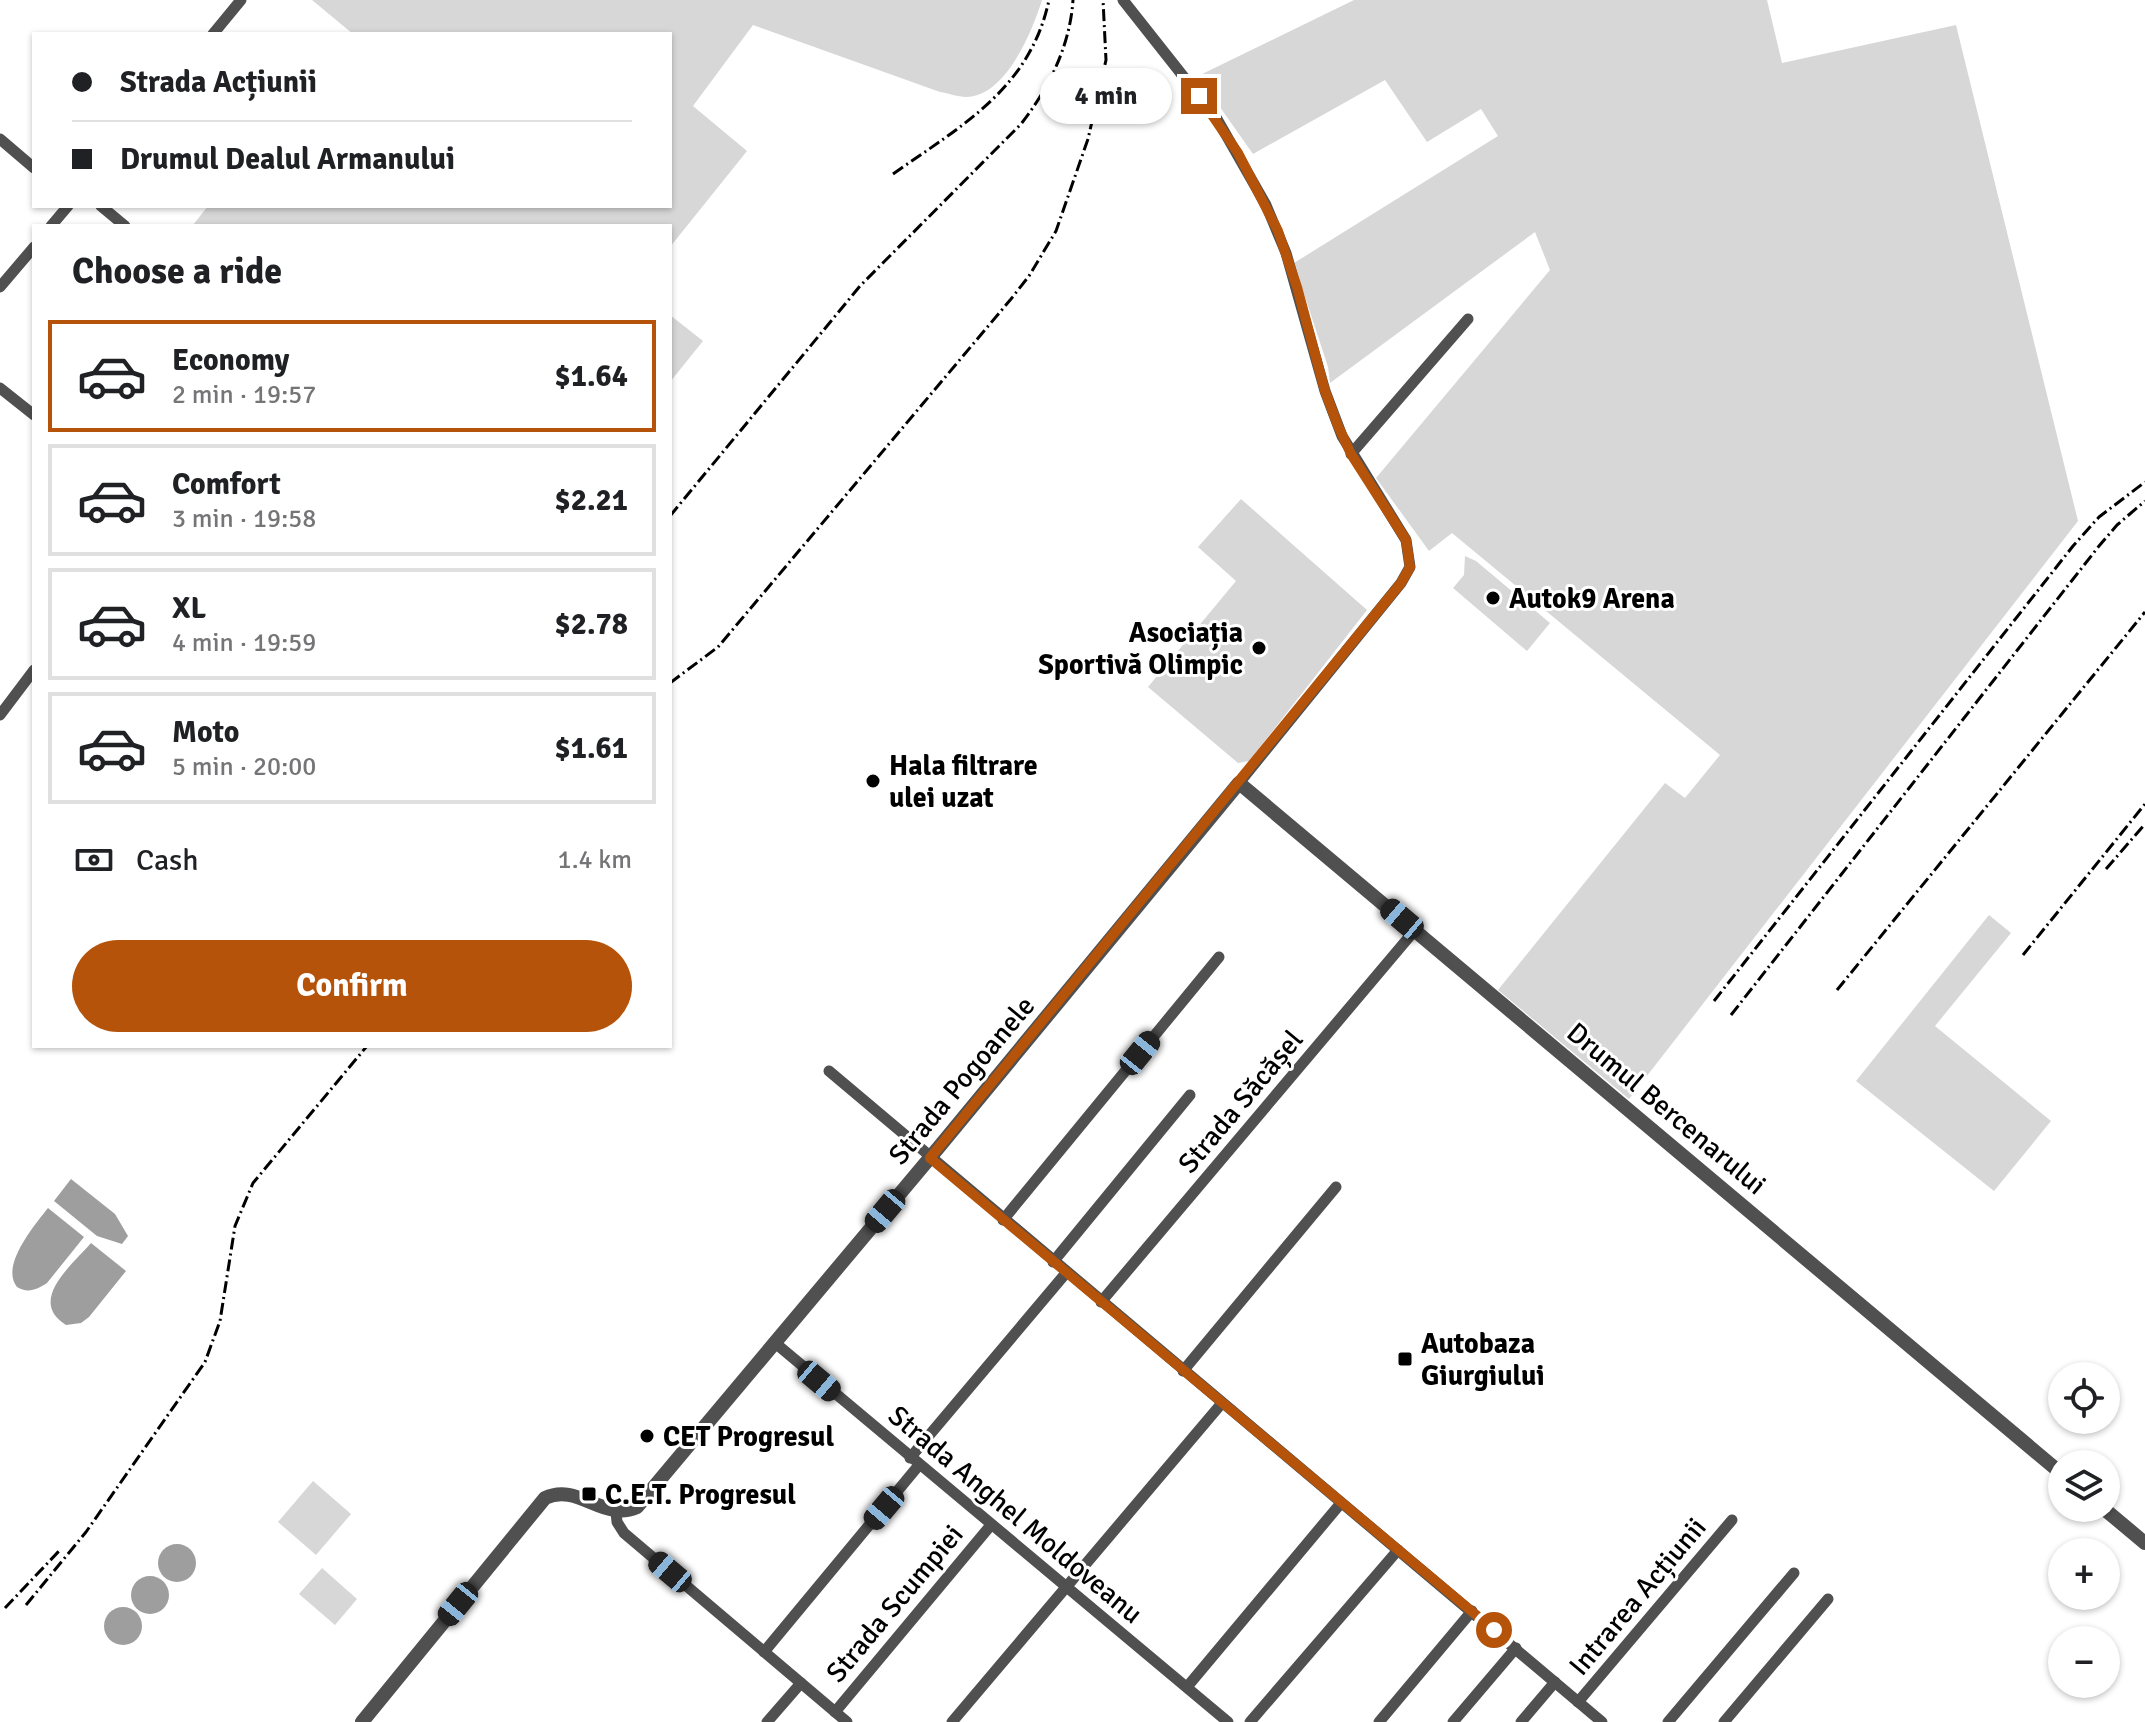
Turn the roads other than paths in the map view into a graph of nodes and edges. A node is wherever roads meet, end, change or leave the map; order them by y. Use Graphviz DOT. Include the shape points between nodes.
graph roads {
  1 [pos="241,0"];
  2 [pos="1123,0"];
  3 [pos="215,32"];
  4 [pos="0,139"];
  5 [pos="32,166"];
  6 [pos="66,208"];
  7 [pos="103,208"];
  8 [pos="53,224"];
  9 [pos="123,224"];
  10 [pos="31,255"];
  11 [pos="0,287"];
  12 [pos="1468,319"];
  13 [pos="0,388"];
  14 [pos="32,413"];
  15 [pos="1351,454"];
  16 [pos="32,673"];
  17 [pos="0,715"];
  18 [pos="1239,783"];
  19 [pos="1415,930"];
  20 [pos="1219,957"];
  21 [pos="829,1071"];
  22 [pos="1190,1095"];
  23 [pos="930,1158"];
  24 [pos="1336,1187"];
  25 [pos="1003,1220"];
  26 [pos="1053,1262"];
  27 [pos="1066,1273"];
  28 [pos="1101,1302"];
  29 [pos="774,1342"];
  30 [pos="1183,1371"];
  31 [pos="1222,1403"];
  32 [pos="914,1462"];
  33 [pos="2048,1462"];
  34 [pos="1341,1503"];
  35 [pos="616,1512"];
  36 [pos="1732,1520"];
  37 [pos="2120,1522"];
  38 [pos="991,1525"];
  39 [pos="2145,1543"];
  40 [pos="1398,1550"];
  41 [pos="1794,1573"];
  42 [pos="1066,1587"];
  43 [pos="1828,1599"];
  44 [pos="1472,1611"];
  45 [pos="1516,1648"];
  46 [pos="764,1652"];
  47 [pos="1555,1682"];
  48 [pos="801,1683"];
  49 [pos="1187,1687"];
  50 [pos="1578,1702"];
  51 [pos="835,1712"];
  52 [pos="362,1722"];
  53 [pos="767,1722"];
  54 [pos="847,1722"];
  55 [pos="952,1722"];
  56 [pos="1228,1722"];
  57 [pos="1250,1722"];
  58 [pos="1379,1722"];
  59 [pos="1453,1722"];
  60 [pos="1521,1722"];
  61 [pos="1602,1722"];
  62 [pos="1668,1722"];
  63 [pos="1724,1722"];
  1 -- 3 [label="street"];
  2 -- 15 [label="street" via="1217,119 1259,193 1286,253 1328,401"];
  4 -- 5 [label="street"];
  6 -- 8 [label="street"];
  7 -- 9 [label="street"];
  10 -- 11 [label="street"];
  12 -- 15 [label="street"];
  13 -- 14 [label="street"];
  15 -- 18 [label="street, Strada Pogoanele" via="1406,540 1410,567"];
  16 -- 17 [label="street"];
  18 -- 19 [label="street, Drumul Bercenarului"];
  18 -- 23 [label="street, Strada Pogoanele"];
  19 -- 28 [label="street, Strada Săcășel"];
  19 -- 33 [label="street, Drumul Bercenarului"];
  20 -- 25 [label="street"];
  21 -- 23 [label="street"];
  22 -- 26 [label="street"];
  23 -- 25 [label="street"];
  23 -- 29 [label="street, Strada Pogoanele"];
  24 -- 30 [label="street"];
  25 -- 26 [label="street"];
  26 -- 27 [label="street"];
  27 -- 28 [label="street"];
  27 -- 32 [label="street"];
  28 -- 30 [label="street"];
  29 -- 32 [label="street, Strada Anghel Moldoveanu"];
  29 -- 35 [label="street, Strada Pogoanele" via="637,1507"];
  30 -- 31 [label="street"];
  31 -- 34 [label="street"];
  31 -- 42 [label="street"];
  32 -- 38 [label="street, Strada Anghel Moldoveanu"];
  32 -- 46 [label="street"];
  34 -- 40 [label="street"];
  34 -- 49 [label="street"];
  35 -- 46 [label="street" via="624,1533"];
  35 -- 52 [label="street" via="563,1493 545,1498"];
  36 -- 50 [label="street, Intrarea Acțiunii"];
  37 -- 39 [label="street"];
  38 -- 42 [label="street, Strada Anghel Moldoveanu"];
  38 -- 51 [label="street, Strada Scumpiei"];
  40 -- 44 [label="street"];
  40 -- 57 [label="street"];
  41 -- 62 [label="street"];
  42 -- 49 [label="street, Strada Anghel Moldoveanu"];
  42 -- 55 [label="street"];
  43 -- 63 [label="street"];
  44 -- 45 [label="street"];
  44 -- 58 [label="street"];
  45 -- 47 [label="street"];
  45 -- 59 [label="street"];
  46 -- 48 [label="street"];
  47 -- 50 [label="street"];
  47 -- 60 [label="street"];
  48 -- 51 [label="street"];
  48 -- 53 [label="street"];
  49 -- 56 [label="street, Strada Anghel Moldoveanu"];
  50 -- 61 [label="street"];
  51 -- 54 [label="street"];
}
